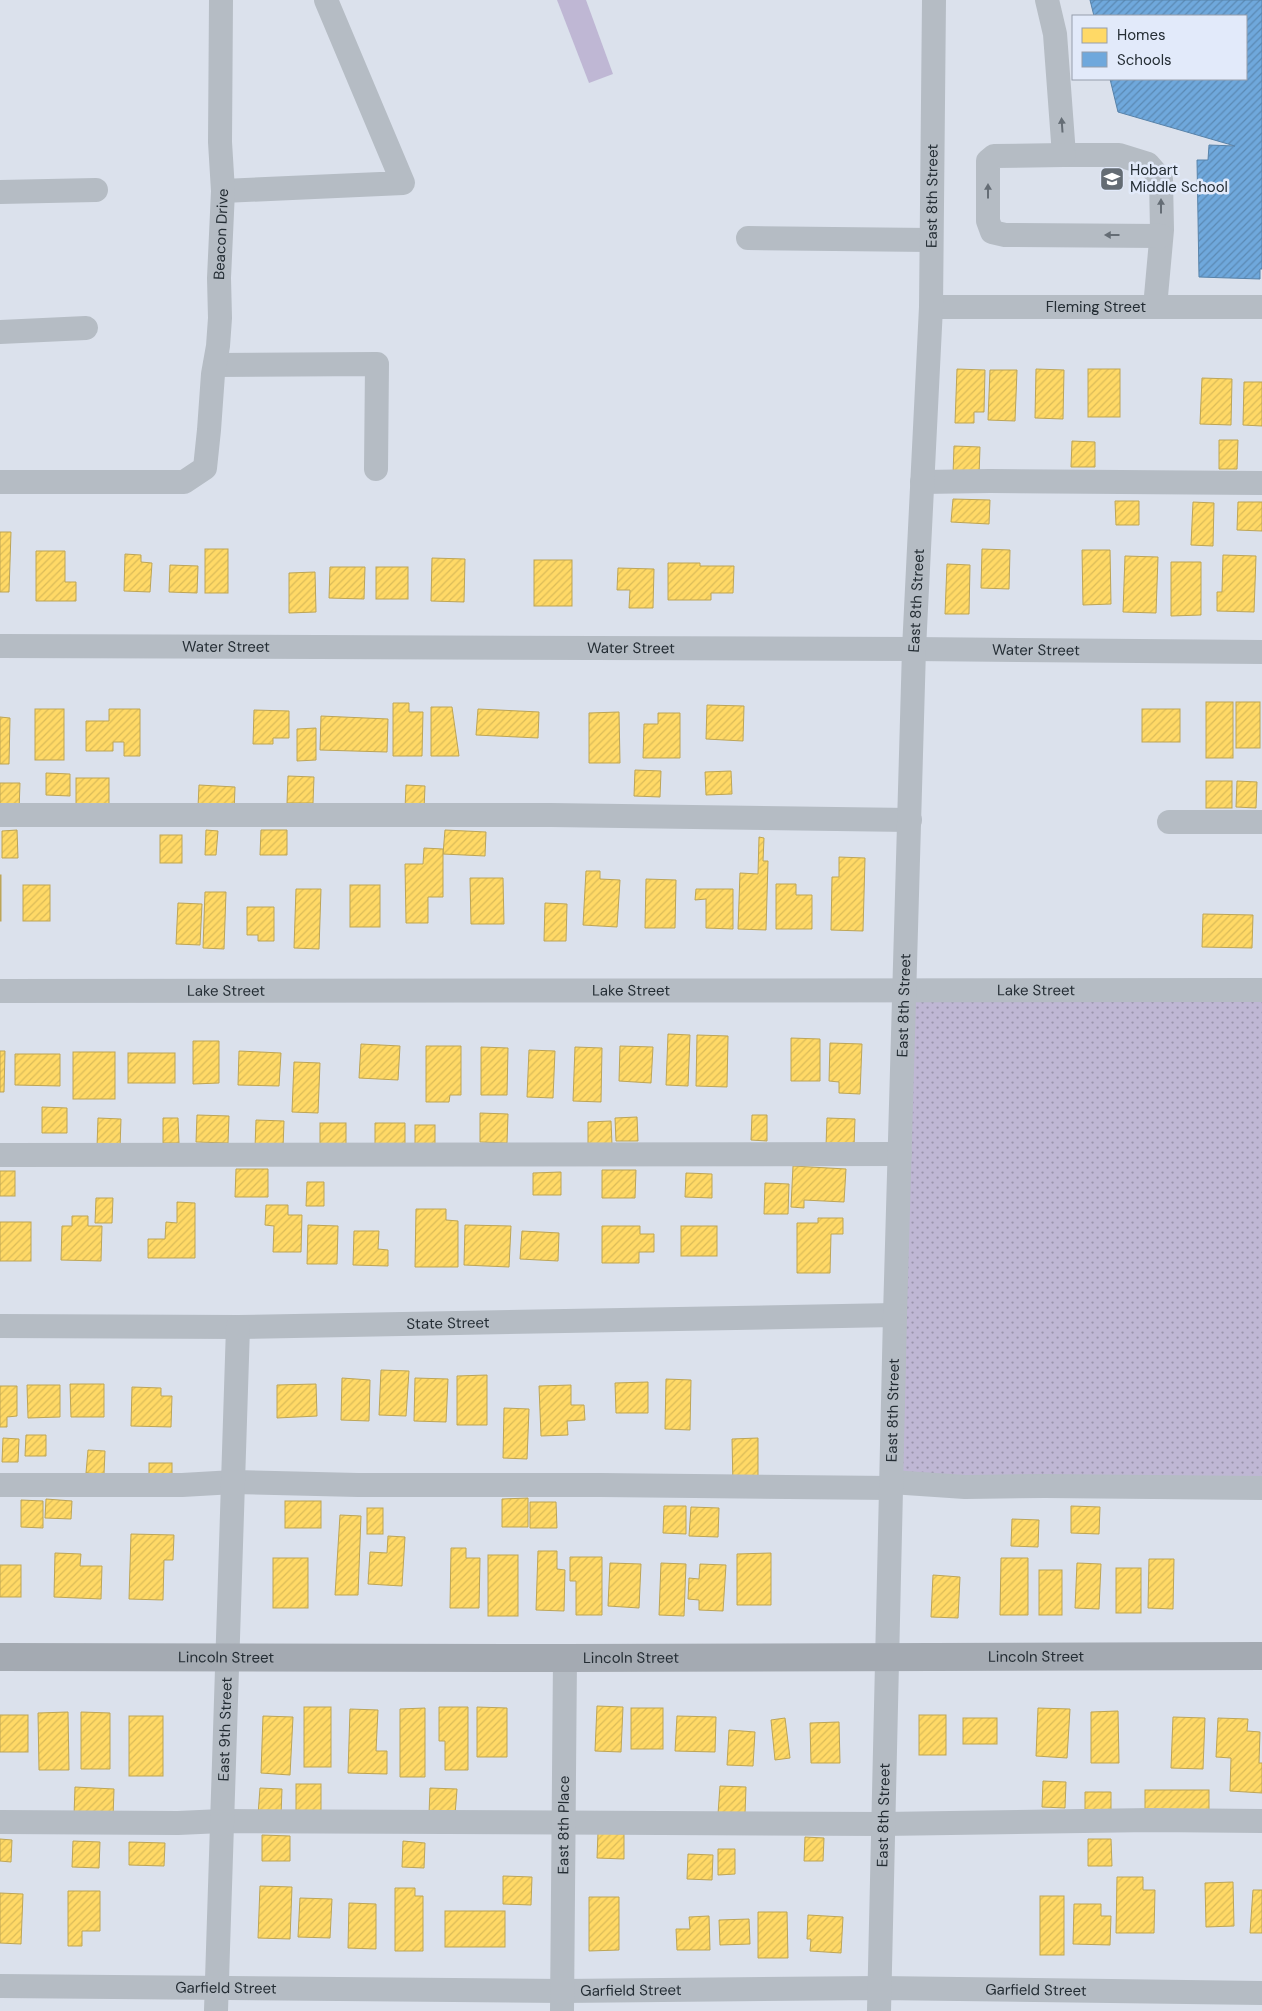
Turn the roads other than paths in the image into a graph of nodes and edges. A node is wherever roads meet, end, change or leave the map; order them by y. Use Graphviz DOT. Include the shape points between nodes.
graph roads {
  1 [pos="222,0"];
  2 [pos="326,0"];
  3 [pos="934,0"];
  4 [pos="1047,0"];
  5 [pos="1064,155"];
  6 [pos="96,190"];
  7 [pos="223,191"];
  8 [pos="0,192"];
  9 [pos="1161,236"];
  10 [pos="748,238"];
  11 [pos="930,240"];
  12 [pos="931,306"];
  13 [pos="1155,307"];
  14 [pos="1262,307"];
  15 [pos="86,328"];
  16 [pos="0,332"];
  17 [pos="215,365"];
  18 [pos="376,469"];
  19 [pos="0,482"];
  20 [pos="922,482"];
  21 [pos="1262,483"];
  22 [pos="0,646"];
  23 [pos="914,649"];
  24 [pos="1262,652"];
  25 [pos="0,815"];
  26 [pos="910,820"];
  27 [pos="1169,822"];
  28 [pos="1262,822"];
  29 [pos="1262,990"];
  30 [pos="0,991"];
  31 [pos="905,991"];
  32 [pos="900,1154"];
  33 [pos="0,1155"];
  34 [pos="895,1315"];
  35 [pos="0,1326"];
  36 [pos="238,1327"];
  37 [pos="234,1482"];
  38 [pos="0,1485"];
  39 [pos="891,1485"];
  40 [pos="1262,1488"];
  41 [pos="887,1656"];
  42 [pos="1262,1656"];
  43 [pos="0,1657"];
  44 [pos="228,1657"];
  45 [pos="565,1658"];
  46 [pos="222,1821"];
  47 [pos="1262,1821"];
  48 [pos="0,1822"];
  49 [pos="564,1822"];
  50 [pos="883,1824"];
  51 [pos="0,1986"];
  52 [pos="216,1986"];
  53 [pos="1262,1993"];
  54 [pos="879,2000"];
  55 [pos="562,2001"];
  56 [pos="216,2011"];
  1 -- 7 [label="street, Beacon Drive" via="220,142"];
  2 -- 7 [label="street" via="403,183"];
  3 -- 11 [label="street, East 8th Street"];
  5 -- 4 [label="street, one-way" via="1056,34"];
  9 -- 5 [label="street, one-way" via="1161,179 1148,164 1120,156"];
  9 -- 5 [label="street, one-way" via="1005,235 992,232 988,221 988,162 994,156"];
  6 -- 8 [label="street"];
  7 -- 17 [label="street, Beacon Drive" via="220,318"];
  9 -- 13 [label="street"];
  10 -- 11 [label="street"];
  11 -- 12 [label="street, East 8th Street"];
  12 -- 13 [label="street, Fleming Street"];
  12 -- 20 [label="street, East 8th Street"];
  13 -- 14 [label="street, Fleming Street"];
  15 -- 16 [label="street"];
  17 -- 18 [label="street" via="377,364"];
  17 -- 19 [label="street, Beacon Drive" via="205,468 184,482"];
  20 -- 21 [label="street"];
  20 -- 23 [label="street, East 8th Street"];
  22 -- 23 [label="street, Water Street"];
  23 -- 24 [label="street, Water Street"];
  23 -- 26 [label="street, East 8th Street"];
  25 -- 26 [label="street"];
  26 -- 31 [label="street, East 8th Street"];
  27 -- 28 [label="street"];
  29 -- 31 [label="street, Lake Street"];
  30 -- 31 [label="street, Lake Street"];
  31 -- 32 [label="street, East 8th Street"];
  32 -- 33 [label="street"];
  32 -- 34 [label="street, East 8th Street"];
  34 -- 36 [label="street, State Street"];
  34 -- 39 [label="street, East 8th Street"];
  35 -- 36 [label="street, State Street"];
  36 -- 37 [label="street, East 9th Street"];
  37 -- 38 [label="street"];
  37 -- 39 [label="street"];
  37 -- 44 [label="street, East 9th Street"];
  39 -- 40 [label="street"];
  39 -- 41 [label="street, East 8th Street"];
  41 -- 42 [label="main road, Lincoln Street"];
  41 -- 45 [label="main road, Lincoln Street"];
  41 -- 50 [label="street, East 8th Street"];
  43 -- 44 [label="main road, Lincoln Street"];
  44 -- 45 [label="main road, Lincoln Street"];
  44 -- 46 [label="street, East 9th Street"];
  45 -- 49 [label="street, East 8th Place"];
  46 -- 48 [label="street"];
  46 -- 49 [label="street"];
  46 -- 52 [label="street, East 9th Street"];
  47 -- 50 [label="street"];
  49 -- 50 [label="street"];
  49 -- 55 [label="street, East 8th Place"];
  50 -- 54 [label="street, East 8th Street"];
  51 -- 52 [label="street, Garfield Street"];
  52 -- 55 [label="street, Garfield Street"];
  52 -- 56 [label="street, East 9th Street"];
  53 -- 54 [label="street, Garfield Street"];
  54 -- 55 [label="street, Garfield Street"];
}
